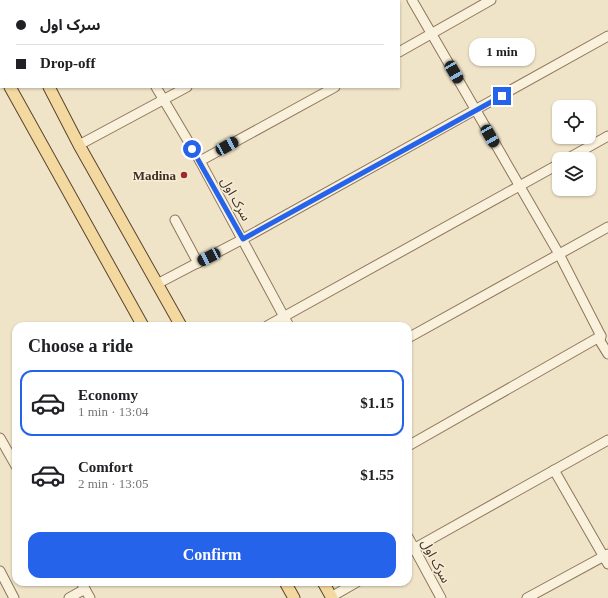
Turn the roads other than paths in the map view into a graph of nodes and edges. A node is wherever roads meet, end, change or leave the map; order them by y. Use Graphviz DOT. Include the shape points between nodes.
graph roads {
  1 [pos="412,0"];
  2 [pos="491,0"];
  3 [pos="432,34"];
  4 [pos="608,36"];
  5 [pos="400,51"];
  6 [pos="11,88"];
  7 [pos="50,88"];
  8 [pos="157,88"];
  9 [pos="185,88"];
  10 [pos="333,88"];
  11 [pos="163,100"];
  12 [pos="476,110"];
  13 [pos="608,136"];
  14 [pos="79,145"];
  15 [pos="580,152"];
  16 [pos="200,161"];
  17 [pos="552,168"];
  18 [pos="519,186"];
  19 [pos="175,220"];
  20 [pos="608,227"];
  21 [pos="243,239"];
  22 [pos="559,254"];
  23 [pos="198,262"];
  24 [pos="157,284"];
  25 [pos="284,317"];
  26 [pos="141,322"];
  27 [pos="178,322"];
  28 [pos="275,322"];
  29 [pos="287,322"];
  30 [pos="412,336"];
  31 [pos="603,338"];
  32 [pos="608,354"];
  33 [pos="0,438"];
  34 [pos="608,440"];
  35 [pos="412,444"];
  36 [pos="12,459"];
  37 [pos="554,470"];
  38 [pos="412,549"];
  39 [pos="412,552"];
  40 [pos="607,558"];
  41 [pos="0,571"];
  42 [pos="82,586"];
  43 [pos="84,586"];
  44 [pos="287,586"];
  45 [pos="325,586"];
  46 [pos="351,586"];
  47 [pos="14,598"];
  48 [pos="69,598"];
  49 [pos="90,598"];
  50 [pos="294,598"];
  51 [pos="332,598"];
  52 [pos="441,598"];
  53 [pos="527,598"];
  1 -- 3 [label="street"];
  2 -- 3 [label="street"];
  3 -- 5 [label="street"];
  3 -- 12 [label="street"];
  4 -- 12 [label="street"];
  6 -- 26 [label="main road"];
  7 -- 14 [label="main road"];
  8 -- 11 [label="street, سرک‌ اول"];
  9 -- 11 [label="street"];
  10 -- 16 [label="street"];
  11 -- 14 [label="street"];
  11 -- 16 [label="street, سرک‌ اول"];
  12 -- 18 [label="street"];
  12 -- 21 [label="street"];
  13 -- 15 [label="street"];
  14 -- 24 [label="main road"];
  16 -- 21 [label="street, سرک‌ اول"];
  17 -- 18 [label="street"];
  18 -- 22 [label="street"];
  18 -- 25 [label="street"];
  19 -- 23 [label="street"];
  20 -- 22 [label="street"];
  21 -- 23 [label="street"];
  21 -- 25 [label="street, سرک‌ اول"];
  22 -- 30 [label="street"];
  22 -- 31 [label="street"];
  23 -- 24 [label="street"];
  24 -- 27 [label="main road"];
  25 -- 28 [label="street"];
  25 -- 29 [label="street, سرک‌ اول"];
  31 -- 32 [label="street"];
  31 -- 35 [label="street"];
  33 -- 36 [label="street"];
  34 -- 37 [label="street"];
  37 -- 38 [label="street"];
  37 -- 40 [label="street"];
  39 -- 52 [label="street, سرک‌ اول"];
  40 -- 53 [label="street"];
  41 -- 47 [label="street"];
  42 -- 48 [label="street"];
  43 -- 49 [label="street"];
  44 -- 50 [label="main road"];
  45 -- 51 [label="main road"];
  46 -- 51 [label="street"];
}
